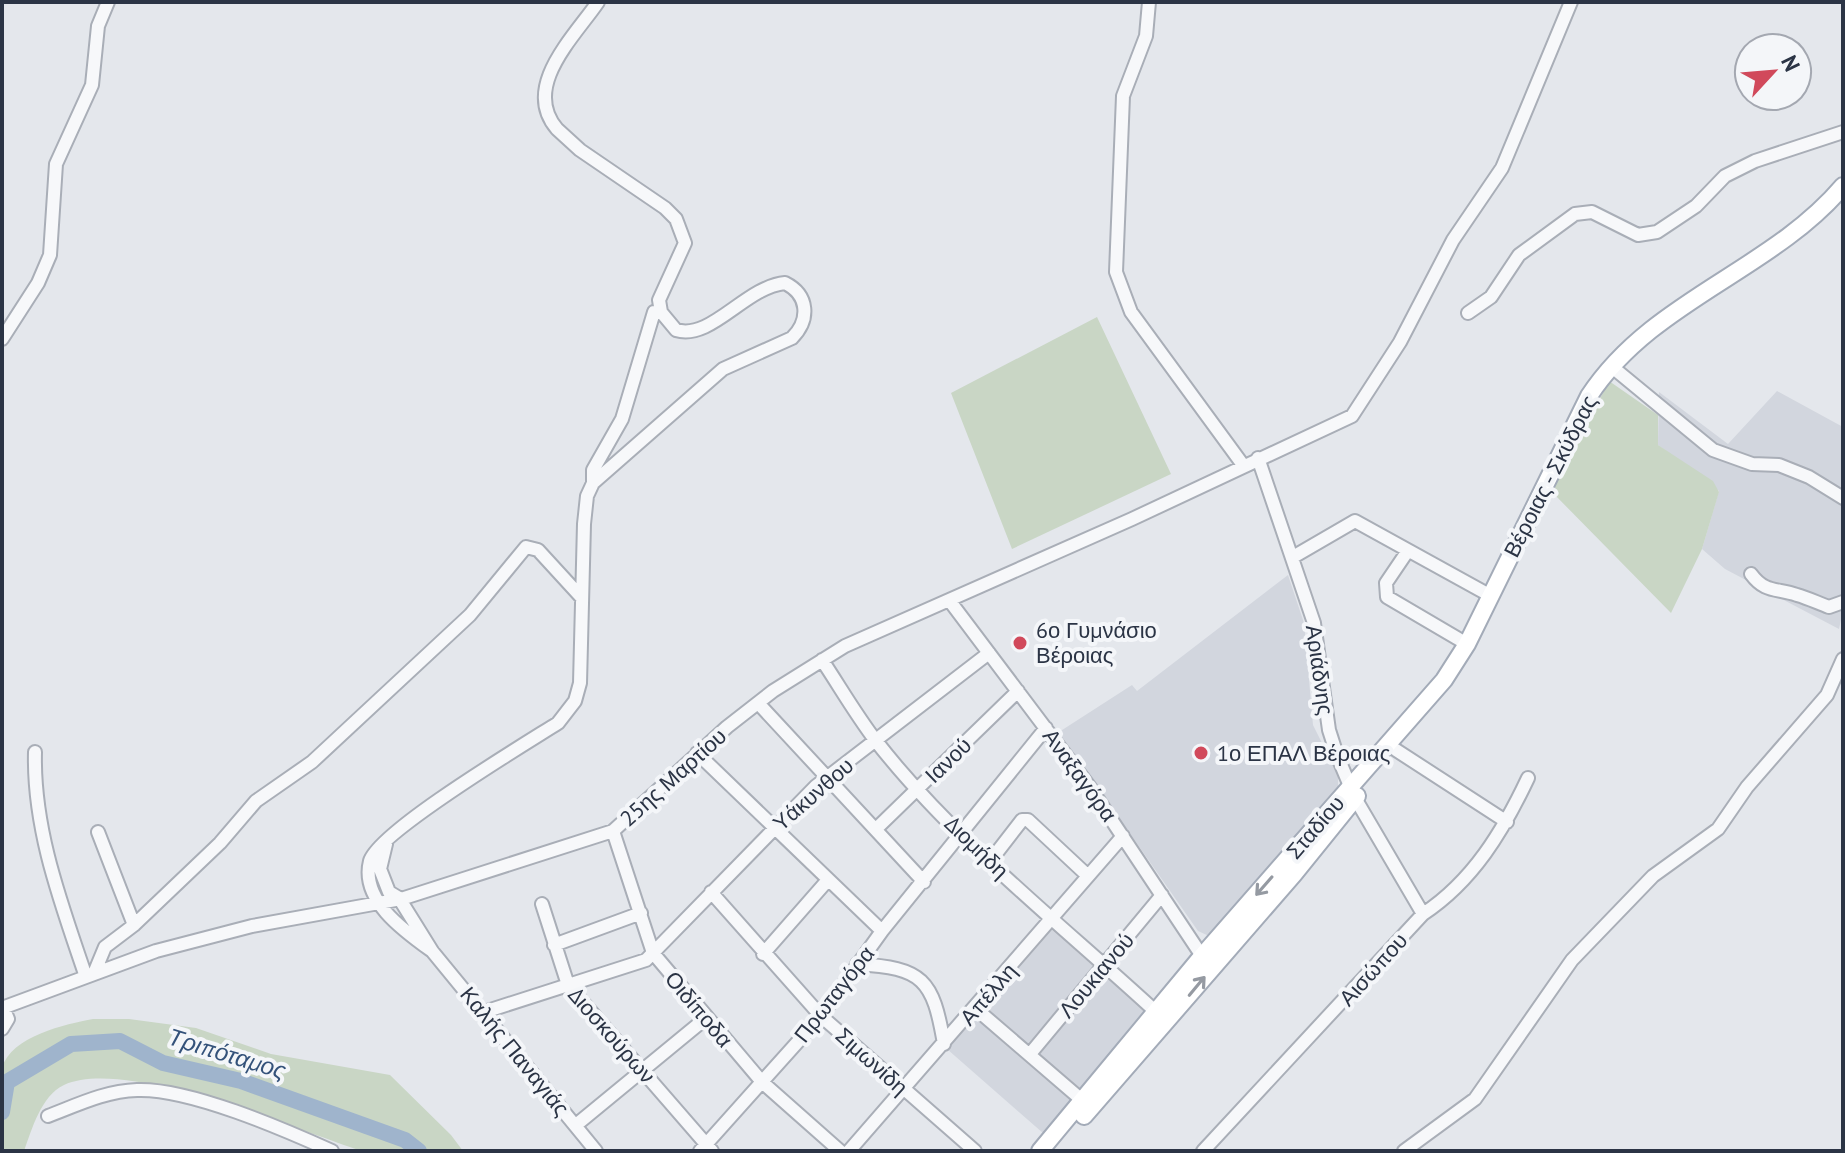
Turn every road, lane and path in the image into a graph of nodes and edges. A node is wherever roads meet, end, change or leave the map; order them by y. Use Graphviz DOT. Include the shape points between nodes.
graph roads {
  1 [pos="108,2"];
  2 [pos="598,2"];
  3 [pos="1149,2"];
  4 [pos="1571,2"];
  5 [pos="1843,132"];
  6 [pos="1843,186"];
  7 [pos="661,312"];
  8 [pos="1468,313"];
  9 [pos="2,339"];
  10 [pos="1611,366"];
  11 [pos="1258,458"];
  12 [pos="1243,465"];
  13 [pos="593,483"];
  14 [pos="1843,498"];
  15 [pos="1407,552"];
  16 [pos="1293,557"];
  17 [pos="1751,574"];
  18 [pos="1491,596"];
  19 [pos="582,598"];
  20 [pos="949,600"];
  21 [pos="1843,602"];
  22 [pos="1467,644"];
  23 [pos="989,653"];
  24 [pos="1843,659"];
  25 [pos="822,660"];
  26 [pos="1444,680"];
  27 [pos="1018,691"];
  28 [pos="758,703"];
  29 [pos="1046,728"];
  30 [pos="876,741"];
  31 [pos="1396,750"];
  32 [pos="35,752"];
  33 [pos="697,753"];
  34 [pos="829,776"];
  35 [pos="1528,778"];
  36 [pos="919,788"];
  37 [pos="1353,792"];
  38 [pos="1507,822"];
  39 [pos="877,828"];
  40 [pos="772,829"];
  41 [pos="613,831"];
  42 [pos="98,832"];
  43 [pos="962,833"];
  44 [pos="393,835"];
  45 [pos="1123,836"];
  46 [pos="991,860"];
  47 [pos="1088,876"];
  48 [pos="827,881"];
  49 [pos="924,882"];
  50 [pos="711,892"];
  51 [pos="1162,895"];
  52 [pos="399,898"];
  53 [pos="378,903"];
  54 [pos="542,904"];
  55 [pos="641,913"];
  56 [pos="1423,914"];
  57 [pos="1053,920"];
  58 [pos="134,925"];
  59 [pos="882,931"];
  60 [pos="554,945"];
  61 [pos="432,951"];
  62 [pos="653,953"];
  63 [pos="763,954"];
  64 [pos="1202,956"];
  65 [pos="857,964"];
  66 [pos="1105,965"];
  67 [pos="90,973"];
  68 [pos="568,985"];
  69 [pos="3,1008"];
  70 [pos="975,1008"];
  71 [pos="484,1012"];
  72 [pos="1156,1012"];
  73 [pos="821,1016"];
  74 [pos="706,1018"];
  75 [pos="2,1029"];
  76 [pos="944,1044"];
  77 [pos="1030,1054"];
  78 [pos="642,1071"];
  79 [pos="762,1082"];
  80 [pos="905,1090"];
  81 [pos="1083,1101"];
  82 [pos="48,1116"];
  83 [pos="576,1125"];
  84 [pos="706,1149"];
  85 [pos="332,1151"];
  86 [pos="596,1151"];
  87 [pos="840,1151"];
  88 [pos="849,1151"];
  89 [pos="975,1151"];
  90 [pos="1040,1151"];
  91 [pos="1054,1151"];
  92 [pos="1203,1151"];
  93 [pos="1404,1151"];
  1 -- 9 [label="street" via="98,26 92,85 56,164 50,255"];
  2 -- 7 [label="street" via="551,69 543,99 557,129 676,219 684,247 661,293"];
  3 -- 12 [label="street" via="1146,36 1123,96 1116,272 1131,312"];
  4 -- 11 [label="street, 25ης Μαρτίου" via="1502,168 1453,240 1366,397 1352,416"];
  5 -- 8 [label="street" via="1725,176 1680,219 1657,232 1638,235 1592,212 1575,214 1519,255 1491,297"];
  6 -- 10 [label="main road, Βέροιας - Σκύδρας" via="1797,231 1660,322"];
  7 -- 13 [label="street" via="654,312 622,419 593,470"];
  7 -- 13 [label="street" via="676,330 690,332 711,324 763,287 785,283 800,294 805,313 792,338 723,369"];
  10 -- 14 [label="street" via="1713,450 1752,464 1779,465"];
  10 -- 18 [label="main road, Βέροιας - Σκύδρας" via="1569,434"];
  11 -- 12 [label="street, 25ης Μαρτίου"];
  11 -- 16 [label="street, Αριάδνης"];
  12 -- 20 [label="street, 25ης Μαρτίου"];
  13 -- 19 [label="street" via="587,496"];
  15 -- 16 [label="street" via="1353,521"];
  15 -- 18 [label="street"];
  15 -- 22 [label="street" via="1386,583 1387,597"];
  16 -- 37 [label="street, Αριάδνης" via="1314,623 1329,730"];
  17 -- 21 [label="street" via="1769,591 1829,607"];
  18 -- 22 [label="main road, Βέροιας - Σκύδρας"];
  19 -- 44 [label="street" via="580,683 571,708 558,723"];
  19 -- 58 [label="street" via="538,550 526,547 470,615 312,762 256,801"];
  20 -- 23 [label="street, Αναξαγόρα"];
  20 -- 25 [label="street, 25ης Μαρτίου"];
  22 -- 26 [label="main road, Βέροιας - Σκύδρας"];
  23 -- 27 [label="street, Αναξαγόρα"];
  23 -- 30 [label="street, Υάκυνθου"];
  24 -- 93 [label="street" via="1827,695 1747,787 1718,829 1653,876 1572,960 1475,1099"];
  25 -- 28 [label="street, 25ης Μαρτίου"];
  25 -- 30 [label="street, Διομήδη"];
  26 -- 31 [label="main road, Σταδίου" via="1441,692"];
  26 -- 37 [label="main road, Σταδίου"];
  27 -- 29 [label="street, Αναξαγόρα"];
  27 -- 36 [label="street, Ιανού"];
  28 -- 33 [label="street, 25ης Μαρτίου"];
  28 -- 34 [label="street"];
  29 -- 43 [label="street, Πρωταγόρα"];
  29 -- 45 [label="street, Αναξαγόρα"];
  30 -- 34 [label="street, Υάκυνθου"];
  30 -- 36 [label="street, Διομήδη"];
  31 -- 37 [label="main road, Σταδίου"];
  31 -- 38 [label="street"];
  32 -- 67 [label="street" via="38,813 58,891"];
  33 -- 40 [label="street"];
  33 -- 41 [label="street, 25ης Μαρτίου"];
  34 -- 39 [label="street"];
  34 -- 40 [label="street, Υάκυνθου"];
  35 -- 38 [label="street, Αισώπου"];
  36 -- 39 [label="street, Ιανού"];
  36 -- 43 [label="street, Διομήδη"];
  37 -- 56 [label="street, Αριάδνης"];
  37 -- 64 [label="main road, Σταδίου, one-way"];
  91 -- 37 [label="main road, Σταδίου, one-way" via="1294,874"];
  38 -- 56 [label="street, Αισώπου" via="1463,883"];
  39 -- 49 [label="street"];
  40 -- 48 [label="street"];
  40 -- 50 [label="street, Υάκυνθου"];
  41 -- 52 [label="street, 25ης Μαρτίου"];
  41 -- 55 [label="street, Οιδίποδα"];
  42 -- 58 [label="street"];
  43 -- 46 [label="street, Διομήδη"];
  43 -- 49 [label="street, Πρωταγόρα"];
  44 -- 52 [label="street, Καλής Παναγιάς" via="380,869 389,892"];
  44 -- 53 [label="street" via="371,859 370,889"];
  45 -- 47 [label="street, Απέλλη"];
  45 -- 51 [label="street, Αναξαγόρα"];
  46 -- 47 [label="street" via="1022,820 1028,820"];
  46 -- 57 [label="street, Διομήδη"];
  47 -- 57 [label="street, Απέλλη"];
  48 -- 59 [label="street"];
  48 -- 63 [label="street"];
  49 -- 59 [label="street, Πρωταγόρα"];
  50 -- 62 [label="street, Υάκυνθου"];
  50 -- 63 [label="street, Σιμωνίδη"];
  51 -- 64 [label="street, Αναξαγόρα"];
  51 -- 66 [label="street, Λουκιανού"];
  52 -- 53 [label="street, 25ης Μαρτίου"];
  52 -- 61 [label="street, Καλής Παναγιάς"];
  53 -- 61 [label="street, Καλής Παναγιάς"];
  53 -- 67 [label="street, 25ης Μαρτίου" via="208,936"];
  54 -- 60 [label="street, Διοσκούρων"];
  55 -- 60 [label="street"];
  55 -- 62 [label="street, Οιδίποδα"];
  56 -- 92 [label="street, Αισώπου"];
  57 -- 66 [label="street, Διομήδη"];
  57 -- 70 [label="street, Απέλλη"];
  58 -- 67 [label="street" via="105,947"];
  59 -- 65 [label="street, Πρωταγόρα"];
  60 -- 68 [label="street, Διοσκούρων"];
  61 -- 71 [label="street, Καλής Παναγιάς"];
  62 -- 68 [label="street" via="646,960"];
  62 -- 74 [label="street, Οιδίποδα"];
  63 -- 73 [label="street, Σιμωνίδη"];
  64 -- 72 [label="main road, Σταδίου"];
  65 -- 73 [label="street, Πρωταγόρα"];
  65 -- 76 [label="street" via="903,968 914,975 934,1002"];
  66 -- 72 [label="street, Διομήδη"];
  66 -- 77 [label="street, Λουκιανού"];
  67 -- 69 [label="street, 25ης Μαρτίου"];
  68 -- 71 [label="street"];
  68 -- 78 [label="street, Διοσκούρων"];
  69 -- 75 [label="street" via="8,1019"];
  70 -- 76 [label="street, Απέλλη"];
  70 -- 77 [label="street"];
  71 -- 83 [label="street, Καλής Παναγιάς"];
  72 -- 81 [label="main road, Σταδίου"];
  73 -- 79 [label="street, Πρωταγόρα"];
  73 -- 80 [label="street, Σιμωνίδη"];
  74 -- 78 [label="street"];
  74 -- 79 [label="street, Οιδίποδα"];
  76 -- 80 [label="street, Απέλλη"];
  77 -- 81 [label="street"];
  78 -- 83 [label="street"];
  78 -- 84 [label="street, Διοσκούρων"];
  79 -- 84 [label="street, Πρωταγόρα"];
  79 -- 87 [label="street, Οιδίποδα"];
  80 -- 88 [label="street, Απέλλη"];
  80 -- 89 [label="street, Σιμωνίδη"];
  81 -- 90 [label="main road, Σταδίου"];
  82 -- 85 [label="street" via="102,1095 139,1090 180,1096"];
  83 -- 86 [label="street, Καλής Παναγιάς"];
}
